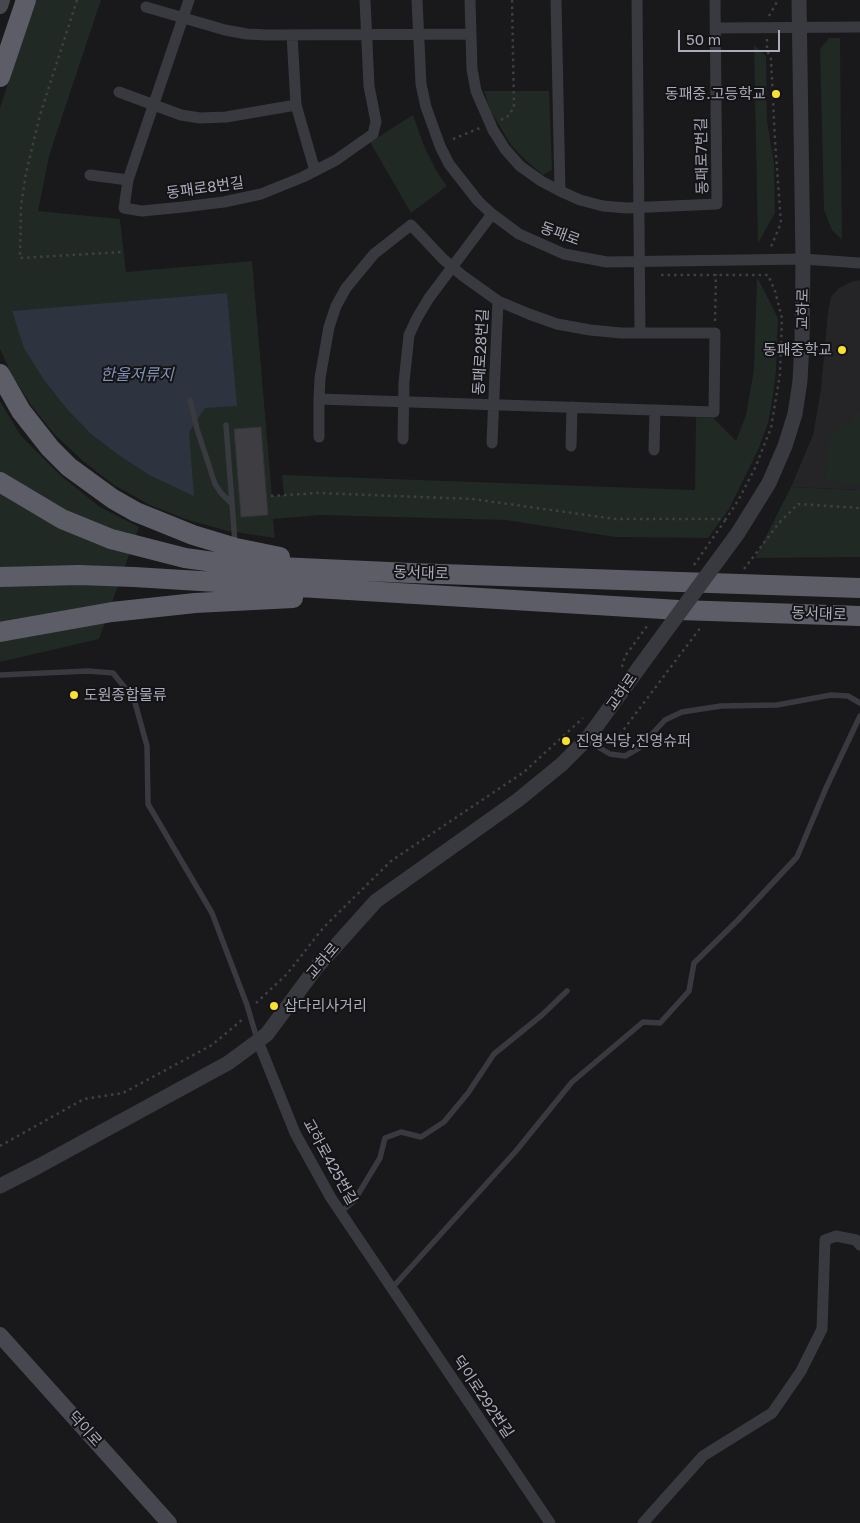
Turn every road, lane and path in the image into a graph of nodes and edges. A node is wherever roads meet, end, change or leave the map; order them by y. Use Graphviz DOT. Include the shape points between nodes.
graph roads {
  1 [pos="2,0"];
  2 [pos="26,0"];
  3 [pos="77,0"];
  4 [pos="189,0"];
  5 [pos="365,0"];
  6 [pos="417,0"];
  7 [pos="470,0"];
  8 [pos="512,0"];
  9 [pos="556,0"];
  10 [pos="637,0"];
  11 [pos="715,0"];
  12 [pos="778,0"];
  13 [pos="799,0"];
  14 [pos="0,6"];
  15 [pos="146,7"];
  16 [pos="184,17"];
  17 [pos="800,26"];
  18 [pos="767,27"];
  19 [pos="860,27"];
  20 [pos="715,28"];
  21 [pos="418,34"];
  22 [pos="470,34"];
  23 [pos="292,35"];
  24 [pos="366,35"];
  25 [pos="0,77"];
  26 [pos="119,92"];
  27 [pos="154,104"];
  28 [pos="296,105"];
  29 [pos="490,125"];
  30 [pos="453,139"];
  31 [pos="315,171"];
  32 [pos="90,175"];
  33 [pos="128,180"];
  34 [pos="560,191"];
  35 [pos="639,208"];
  36 [pos="492,214"];
  37 [pos="124,252"];
  38 [pos="803,259"];
  39 [pos="769,260"];
  40 [pos="716,262"];
  41 [pos="639,263"];
  42 [pos="860,263"];
  43 [pos="452,267"];
  44 [pos="716,274"];
  45 [pos="658,275"];
  46 [pos="768,275"];
  47 [pos="498,301"];
  48 [pos="640,333"];
  49 [pos="715,333"];
  50 [pos="0,374"];
  51 [pos="318,399"];
  52 [pos="190,400"];
  53 [pos="403,402"];
  54 [pos="493,405"];
  55 [pos="572,407"];
  56 [pos="655,410"];
  57 [pos="226,425"];
  58 [pos="319,437"];
  59 [pos="403,439"];
  60 [pos="492,443"];
  61 [pos="571,446"];
  62 [pos="654,450"];
  63 [pos="0,482"];
  64 [pos="271,496"];
  65 [pos="232,504"];
  66 [pos="726,520"];
  67 [pos="236,548"];
  68 [pos="411,573"];
  69 [pos="0,577"];
  70 [pos="681,582"];
  71 [pos="860,588"];
  72 [pos="559,603"];
  73 [pos="661,609"];
  74 [pos="860,616"];
  75 [pos="0,632"];
  76 [pos="620,674"];
  77 [pos="0,676"];
  78 [pos="860,703"];
  79 [pos="860,716"];
  80 [pos="584,718"];
  81 [pos="587,740"];
  82 [pos="567,991"];
  83 [pos="249,1013"];
  84 [pos="258,1041"];
  85 [pos="0,1146"];
  86 [pos="0,1186"];
  87 [pos="341,1212"];
  88 [pos="860,1245"];
  89 [pos="392,1288"];
  90 [pos="0,1334"];
  91 [pos="170,1523"];
  92 [pos="550,1523"];
  93 [pos="643,1523"];
  1 -- 14 [label="main road"];
  2 -- 25 [label="highway"];
  3 -- 37 [label="path" via="40,114 26,173 21,206 20,258"];
  4 -- 16 [label="street, 동패로8번길"];
  5 -- 24 [label="street, 동패로8번길"];
  6 -- 21 [label="street, 동패로"];
  7 -- 22 [label="street, 동패로7번길"];
  8 -- 29 [label="path" via="514,108 507,117"];
  9 -- 34 [label="street"];
  10 -- 35 [label="street"];
  11 -- 20 [label="street, 동패로7번길"];
  12 -- 18 [label="path"];
  13 -- 17 [label="street, 교하로"];
  15 -- 16 [label="street"];
  16 -- 23 [label="street" via="247,34"];
  16 -- 27 [label="street, 동패로8번길"];
  17 -- 18 [label="street"];
  17 -- 19 [label="street"];
  17 -- 38 [label="street, 교하로"];
  18 -- 20 [label="street"];
  18 -- 39 [label="path" via="781,223 770,248"];
  20 -- 35 [label="street, 동패로7번길" via="718,204"];
  21 -- 22 [label="street"];
  21 -- 24 [label="street"];
  21 -- 36 [label="street, 동패로" via="421,84 435,133 449,164"];
  22 -- 29 [label="street, 동패로7번길" via="476,91"];
  23 -- 24 [label="street"];
  23 -- 28 [label="street"];
  24 -- 31 [label="street, 동패로8번길" via="369,86 376,122 373,134"];
  26 -- 27 [label="street"];
  27 -- 28 [label="street" via="181,115 200,118"];
  27 -- 33 [label="street, 동패로8번길"];
  28 -- 31 [label="street"];
  29 -- 30 [label="path"];
  29 -- 34 [label="street, 동패로7번길" via="520,166"];
  31 -- 33 [label="street, 동패로8번길" via="261,194 224,202 142,211 124,208"];
  32 -- 33 [label="street"];
  34 -- 35 [label="street, 동패로7번길" via="603,206"];
  35 -- 41 [label="street"];
  36 -- 41 [label="street, 동패로" via="520,234 564,254 607,262"];
  36 -- 43 [label="street"];
  38 -- 39 [label="street, 동패로"];
  38 -- 42 [label="street, 동패로"];
  38 -- 81 [label="street, 교하로, bridge" via="802,342 795,414 769,483 738,533"];
  39 -- 40 [label="street, 동패로"];
  39 -- 46 [label="path"];
  40 -- 41 [label="street, 동패로"];
  40 -- 44 [label="path"];
  41 -- 48 [label="street"];
  43 -- 47 [label="street, 동패로28번길"];
  43 -- 51 [label="street, 동패로28번길" via="411,225 374,254 346,288 336,306 324,347"];
  43 -- 53 [label="street" via="409,335"];
  44 -- 45 [label="path"];
  44 -- 46 [label="path"];
  44 -- 49 [label="path"];
  46 -- 66 [label="path" via="782,318 777,399 762,453"];
  47 -- 48 [label="street, 동패로28번길" via="557,324"];
  47 -- 54 [label="street, 동패로28번길"];
  48 -- 49 [label="street, 동패로28번길"];
  49 -- 56 [label="street, 동패로28번길" via="714,412"];
  50 -- 67 [label="highway" via="34,429 69,467 90,484 136,512"];
  51 -- 53 [label="street, 동패로28번길"];
  51 -- 58 [label="street, 동패로28번길"];
  52 -- 65 [label="lane" via="215,484"];
  53 -- 54 [label="street, 동패로28번길"];
  53 -- 59 [label="street"];
  54 -- 55 [label="street, 동패로28번길"];
  54 -- 60 [label="street, 동패로28번길"];
  55 -- 56 [label="street, 동패로28번길"];
  55 -- 61 [label="street"];
  56 -- 62 [label="street"];
  57 -- 65 [label="lane"];
  63 -- 68 [label="highway, 동서대로" via="90,532 185,558 234,564"];
  64 -- 66 [label="path" via="317,493 472,498 614,519"];
  65 -- 67 [label="lane"];
  66 -- 70 [label="path"];
  67 -- 68 [label="highway" via="286,558"];
  68 -- 70 [label="highway, 동서대로"];
  69 -- 72 [label="highway, 동서대로" via="134,576"];
  70 -- 71 [label="highway, 동서대로"];
  72 -- 73 [label="highway, 동서대로"];
  72 -- 75 [label="highway" via="275,598 112,612"];
  73 -- 74 [label="highway, 동서대로"];
  73 -- 76 [label="path" via="625,656"];
  77 -- 83 [label="lane" via="88,671 113,673 134,699 147,746 148,804 212,913"];
  78 -- 81 [label="lane" via="848,696 831,695 777,705 721,706 682,712 665,720 639,748 625,756 610,754"];
  79 -- 89 [label="lane" via="797,857 694,963 690,991 660,1023 643,1022 572,1082 516,1152"];
  80 -- 83 [label="path" via="524,772 391,861 323,928 287,974"];
  81 -- 84 [label="street, 교하로" via="518,800 376,901 316,968 267,1034"];
  82 -- 87 [label="lane" via="494,1054 444,1122 421,1137 401,1132 384,1138 380,1158 354,1201"];
  83 -- 84 [label="lane"];
  83 -- 85 [label="path" via="212,1045 123,1093 84,1099"];
  84 -- 86 [label="street, 교하로" via="228,1064"];
  84 -- 87 [label="street, 교하로425번길" via="294,1133"];
  87 -- 89 [label="street, 교하로425번길"];
  88 -- 93 [label="street" via="856,1240 836,1236 825,1240 822,1329 801,1371 772,1413 703,1456"];
  89 -- 92 [label="street, 덕이로292번길"];
  90 -- 91 [label="main road, 덕이로"];
}
